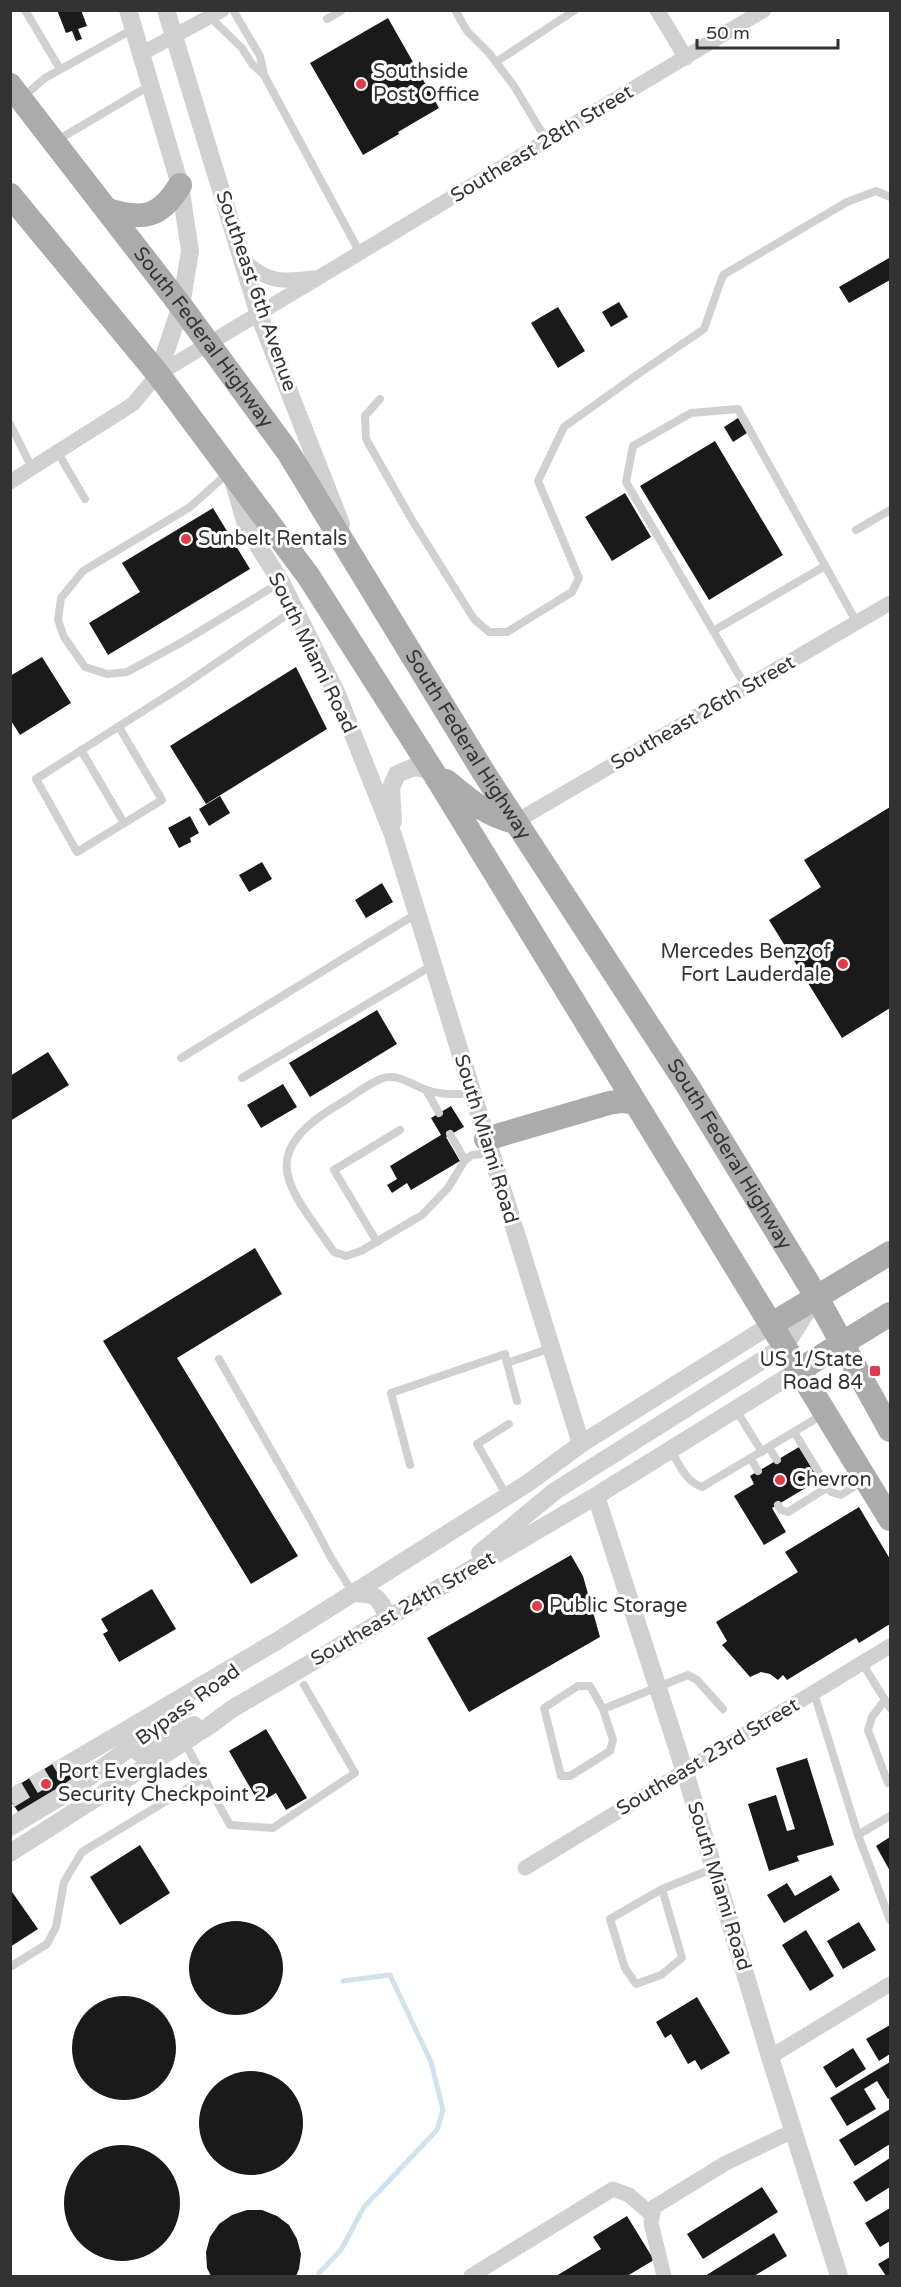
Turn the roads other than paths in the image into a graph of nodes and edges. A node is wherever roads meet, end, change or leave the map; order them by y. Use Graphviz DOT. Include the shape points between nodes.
graph roads {
  1 [pos="26,10"];
  2 [pos="128,10"];
  3 [pos="166,10"];
  4 [pos="233,10"];
  5 [pos="342,10"];
  6 [pos="455,10"];
  7 [pos="575,10"];
  8 [pos="657,10"];
  9 [pos="765,10"];
  10 [pos="216,14"];
  11 [pos="327,19"];
  12 [pos="133,29"];
  13 [pos="175,38"];
  14 [pos="91,44"];
  15 [pos="100,46"];
  16 [pos="75,52"];
  17 [pos="141,54"];
  18 [pos="686,58"];
  19 [pos="496,62"];
  20 [pos="70,63"];
  21 [pos="60,69"];
  22 [pos="264,75"];
  23 [pos="150,85"];
  24 [pos="16,92"];
  25 [pos="54,141"];
  26 [pos="547,141"];
  27 [pos="180,185"];
  28 [pos="10,195"];
  29 [pos="891,197"];
  30 [pos="108,210"];
  31 [pos="360,253"];
  32 [pos="243,260"];
  33 [pos="320,277"];
  34 [pos="181,306"];
  35 [pos="259,315"];
  36 [pos="209,343"];
  37 [pos="158,374"];
  38 [pos="380,399"];
  39 [pos="10,424"];
  40 [pos="58,453"];
  41 [pos="32,470"];
  42 [pos="231,472"];
  43 [pos="10,482"];
  44 [pos="85,499"];
  45 [pos="891,510"];
  46 [pos="856,530"];
  47 [pos="825,566"];
  48 [pos="359,567"];
  49 [pos="280,582"];
  50 [pos="891,603"];
  51 [pos="294,610"];
  52 [pos="857,622"];
  53 [pos="713,632"];
  54 [pos="746,687"];
  55 [pos="119,727"];
  56 [pos="81,750"];
  57 [pos="432,770"];
  58 [pos="516,822"];
  59 [pos="123,823"];
  60 [pos="393,835"];
  61 [pos="417,913"];
  62 [pos="433,965"];
  63 [pos="181,1058"];
  64 [pos="242,1078"];
  65 [pos="426,1090"];
  66 [pos="472,1094"];
  67 [pos="635,1103"];
  68 [pos="439,1113"];
  69 [pos="400,1130"];
  70 [pos="450,1134"];
  71 [pos="488,1146"];
  72 [pos="465,1160"];
  73 [pos="377,1242"];
  74 [pos="891,1253"];
  75 [pos="816,1296"];
  76 [pos="891,1314"];
  77 [pos="772,1324"];
  78 [pos="843,1344"];
  79 [pos="785,1346"];
  80 [pos="551,1348"];
  81 [pos="219,1359"];
  82 [pos="507,1363"];
  83 [pos="799,1370"];
  84 [pos="517,1401"];
  85 [pos="735,1409"];
  86 [pos="826,1413"];
  87 [pos="509,1424"];
  88 [pos="891,1430"];
  89 [pos="794,1432"];
  90 [pos="581,1444"];
  91 [pos="670,1450"];
  92 [pos="766,1450"];
  93 [pos="751,1459"];
  94 [pos="777,1460"];
  95 [pos="410,1465"];
  96 [pos="758,1471"];
  97 [pos="866,1479"];
  98 [pos="828,1487"];
  99 [pos="797,1493"];
  100 [pos="507,1496"];
  101 [pos="596,1496"];
  102 [pos="802,1503"];
  103 [pos="778,1505"];
  104 [pos="891,1519"];
  105 [pos="434,1590"];
  106 [pos="353,1593"];
  107 [pos="388,1617"];
  108 [pos="277,1641"];
  109 [pos="891,1646"];
  110 [pos="862,1663"];
  111 [pos="304,1685"];
  112 [pos="657,1686"];
  113 [pos="814,1693"];
  114 [pos="885,1700"];
  115 [pos="891,1708"];
  116 [pos="232,1709"];
  117 [pos="603,1709"];
  118 [pos="723,1709"];
  119 [pos="184,1742"];
  120 [pos="72,1762"];
  121 [pos="685,1772"];
  122 [pos="204,1778"];
  123 [pos="888,1783"];
  124 [pos="70,1791"];
  125 [pos="891,1816"];
  126 [pos="11,1825"];
  127 [pos="858,1835"];
  128 [pos="18,1848"];
  129 [pos="525,1868"];
  130 [pos="714,1868"];
  131 [pos="662,1889"];
  132 [pos="891,1920"];
  133 [pos="10,1967"];
  134 [pos="891,1984"];
  135 [pos="770,2057"];
  136 [pos="793,2131"];
  137 [pos="652,2215"];
  138 [pos="471,2277"];
  139 [pos="664,2277"];
  140 [pos="839,2277"];
  1 -- 21 [label="lane"];
  2 -- 12 [label="street, Southeast 6th Avenue"];
  3 -- 13 [label="street, Southeast 6th Avenue"];
  4 -- 22 [label="lane" via="260,56"];
  5 -- 11 [label="lane"];
  6 -- 19 [label="lane" via="467,31"];
  7 -- 19 [label="lane"];
  8 -- 18 [label="street"];
  9 -- 18 [label="street, Southeast 28th Street"];
  10 -- 13 [label="street"];
  10 -- 22 [label="lane"];
  12 -- 15 [label="lane"];
  12 -- 17 [label="street, Southeast 6th Avenue"];
  13 -- 17 [label="street"];
  13 -- 32 [label="street, Southeast 6th Avenue"];
  14 -- 15 [label="lane"];
  15 -- 20 [label="lane"];
  16 -- 20 [label="lane"];
  17 -- 23 [label="street, Southeast 6th Avenue"];
  18 -- 26 [label="street, Southeast 28th Street"];
  19 -- 26 [label="lane"];
  20 -- 21 [label="lane"];
  21 -- 24 [label="lane"];
  22 -- 31 [label="lane"];
  23 -- 25 [label="lane"];
  23 -- 27 [label="street, Southeast 6th Avenue"];
  24 -- 25 [label="main road, South Federal Highway"];
  25 -- 30 [label="main road, South Federal Highway"];
  26 -- 31 [label="street, Southeast 28th Street"];
  27 -- 30 [label="main road" via="157,212 138,217"];
  27 -- 34 [label="street, Southeast 6th Avenue" via="190,251"];
  28 -- 37 [label="main road"];
  29 -- 38 [label="lane" via="876,191 847,202 723,275 705,329 564,428 538,481 579,578 572,592 507,632 489,632 474,619 366,439 365,416"];
  30 -- 34 [label="main road, South Federal Highway"];
  31 -- 33 [label="street, Southeast 28th Street"];
  32 -- 33 [label="street, Southeast 28th Street" via="256,272 285,282"];
  32 -- 35 [label="street, Southeast 6th Avenue"];
  33 -- 35 [label="street, Southeast 28th Street"];
  34 -- 36 [label="main road, South Federal Highway"];
  34 -- 37 [label="street, Southeast 6th Avenue"];
  35 -- 36 [label="street, Southeast 28th Street"];
  35 -- 48 [label="street, Southeast 6th Avenue"];
  36 -- 37 [label="street, Southeast 28th Street"];
  36 -- 48 [label="main road, South Federal Highway" via="288,452"];
  37 -- 40 [label="street, Southeast 28th Street" via="133,404"];
  37 -- 42 [label="main road"];
  39 -- 41 [label="lane"];
  40 -- 41 [label="street, Southeast 28th Street"];
  40 -- 44 [label="lane"];
  41 -- 43 [label="street, Southeast 28th Street"];
  42 -- 49 [label="street, South Miami Road" via="248,528"];
  42 -- 49 [label="lane" via="190,507 83,571 61,598 58,620 64,637 85,667 107,675 127,672"];
  42 -- 57 [label="main road" via="309,577"];
  45 -- 46 [label="lane"];
  47 -- 52 [label="lane"];
  47 -- 53 [label="lane"];
  47 -- 53 [label="lane" via="738,409 691,413 633,446 626,482"];
  48 -- 58 [label="main road, South Federal Highway"];
  49 -- 51 [label="street, South Miami Road"];
  50 -- 52 [label="street, Southeast 26th Street"];
  51 -- 55 [label="lane"];
  51 -- 60 [label="street, South Miami Road" via="337,694"];
  52 -- 54 [label="street, Southeast 26th Street"];
  53 -- 54 [label="lane"];
  54 -- 58 [label="street, Southeast 26th Street"];
  55 -- 56 [label="lane"];
  55 -- 59 [label="lane" via="162,800"];
  56 -- 59 [label="lane"];
  56 -- 59 [label="lane" via="36,779 77,852"];
  57 -- 58 [label="main road" via="495,817"];
  57 -- 60 [label="street, South Miami Road" via="414,767 397,774 391,788"];
  57 -- 67 [label="main road"];
  58 -- 75 [label="main road, South Federal Highway" via="686,1083"];
  60 -- 61 [label="street, South Miami Road"];
  61 -- 62 [label="street, South Miami Road"];
  61 -- 63 [label="lane"];
  62 -- 64 [label="lane"];
  62 -- 66 [label="street, South Miami Road"];
  65 -- 66 [label="lane"];
  65 -- 68 [label="lane"];
  65 -- 73 [label="lane" via="400,1078 386,1077 322,1114 290,1148 285,1169 291,1190 334,1252 346,1256"];
  66 -- 71 [label="street, South Miami Road"];
  67 -- 71 [label="main road" via="609,1103"];
  67 -- 77 [label="main road"];
  69 -- 73 [label="lane" via="334,1170"];
  70 -- 72 [label="lane"];
  71 -- 72 [label="lane"];
  71 -- 80 [label="street, South Miami Road"];
  72 -- 73 [label="lane" via="448,1188 422,1215"];
  74 -- 75 [label="main road"];
  75 -- 77 [label="main road"];
  75 -- 78 [label="main road, South Federal Highway"];
  75 -- 79 [label="street"];
  76 -- 78 [label="main road"];
  77 -- 79 [label="main road"];
  77 -- 90 [label="street, Southeast 24th Street"];
  78 -- 83 [label="main road"];
  78 -- 88 [label="main road, South Federal Highway"];
  79 -- 83 [label="main road"];
  79 -- 105 [label="street" via="555,1491"];
  80 -- 82 [label="lane"];
  80 -- 90 [label="street, South Miami Road"];
  81 -- 106 [label="lane"];
  82 -- 84 [label="lane"];
  82 -- 95 [label="lane" via="505,1354 391,1393"];
  83 -- 85 [label="street, Southeast 24th Street"];
  83 -- 86 [label="main road"];
  85 -- 91 [label="street, Southeast 24th Street"];
  85 -- 92 [label="lane"];
  86 -- 89 [label="lane"];
  86 -- 97 [label="main road"];
  87 -- 100 [label="lane" via="477,1444"];
  89 -- 92 [label="lane"];
  89 -- 98 [label="lane"];
  90 -- 100 [label="street, Southeast 24th Street"];
  91 -- 93 [label="lane" via="687,1479 702,1487"];
  91 -- 101 [label="street, Southeast 24th Street"];
  92 -- 93 [label="lane"];
  92 -- 94 [label="lane"];
  93 -- 96 [label="lane"];
  97 -- 98 [label="lane" via="841,1495"];
  97 -- 104 [label="main road"];
  98 -- 102 [label="lane"];
  99 -- 102 [label="lane"];
  100 -- 106 [label="street, Southeast 24th Street"];
  101 -- 105 [label="street, Southeast 24th Street"];
  101 -- 112 [label="street, South Miami Road"];
  102 -- 103 [label="lane" via="788,1512"];
  105 -- 107 [label="street, Southeast 24th Street"];
  106 -- 107 [label="street" via="372,1594"];
  106 -- 108 [label="street, Southeast 24th Street"];
  107 -- 116 [label="street, Southeast 24th Street"];
  108 -- 120 [label="street, Southeast 24th Street"];
  108 -- 124 [label="street, Bypass Road"];
  109 -- 110 [label="street, Southeast 23rd Street"];
  110 -- 113 [label="street, Southeast 23rd Street"];
  110 -- 114 [label="lane"];
  111 -- 122 [label="lane" via="355,1773 269,1829 230,1825"];
  112 -- 117 [label="lane"];
  112 -- 118 [label="lane" via="688,1675"];
  112 -- 121 [label="street, South Miami Road"];
  113 -- 121 [label="street, Southeast 23rd Street"];
  113 -- 127 [label="lane"];
  114 -- 115 [label="lane"];
  114 -- 123 [label="lane" via="868,1730"];
  116 -- 119 [label="street, Southeast 24th Street"];
  116 -- 124 [label="street, Bypass Road" via="172,1734"];
  117 -- 117 [label="lane" via="614,1740 610,1751 570,1776 561,1776 544,1708 578,1686 590,1686"];
  119 -- 122 [label="lane"];
  119 -- 128 [label="street, Southeast 24th Street"];
  121 -- 129 [label="street, Southeast 23rd Street"];
  121 -- 130 [label="street, South Miami Road"];
  122 -- 133 [label="lane" via="82,1852 64,1882 56,1927 47,1944"];
  124 -- 126 [label="street, Bypass Road"];
  125 -- 127 [label="lane"];
  126 -- 128 [label="lane"];
  127 -- 132 [label="lane"];
  130 -- 131 [label="lane"];
  130 -- 135 [label="street, South Miami Road"];
  131 -- 131 [label="lane" via="610,1919 625,1968 636,1984 661,1975 682,1958"];
  134 -- 135 [label="street"];
  135 -- 136 [label="street, South Miami Road"];
  136 -- 137 [label="street" via="726,2163 654,2207"];
  136 -- 140 [label="street, South Miami Road"];
  137 -- 138 [label="street" via="629,2195 613,2189"];
  137 -- 139 [label="street"];
}
